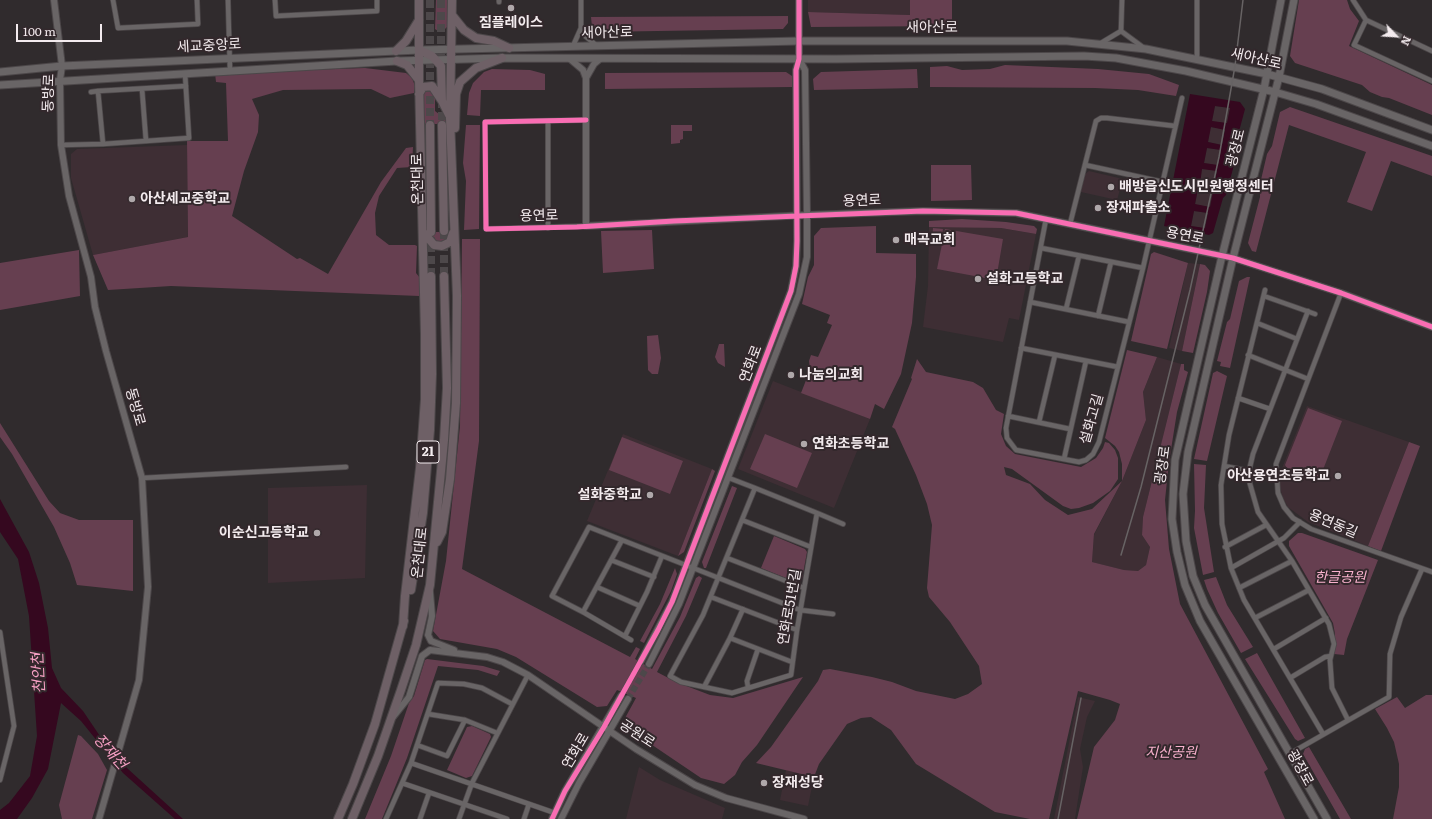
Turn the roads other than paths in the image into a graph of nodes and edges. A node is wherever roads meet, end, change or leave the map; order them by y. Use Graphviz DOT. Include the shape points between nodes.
graph roads {
  1 [pos="54,0"];
  2 [pos="113,0"];
  3 [pos="197,0"];
  4 [pos="228,0"];
  5 [pos="275,0"];
  6 [pos="377,0"];
  7 [pos="419,0"];
  8 [pos="452,0"];
  9 [pos="581,0"];
  10 [pos="799,0"];
  11 [pos="1122,0"];
  12 [pos="1197,0"];
  13 [pos="1281,0"];
  14 [pos="1294,0"];
  15 [pos="1353,0"];
  16 [pos="452,14"];
  17 [pos="419,19"];
  18 [pos="1366,20"];
  19 [pos="581,28"];
  20 [pos="1121,31"];
  21 [pos="799,41"];
  22 [pos="1101,43"];
  23 [pos="573,46"];
  24 [pos="597,46"];
  25 [pos="509,48"];
  26 [pos="451,49"];
  27 [pos="1146,49"];
  28 [pos="419,50"];
  29 [pos="396,51"];
  30 [pos="1432,51"];
  31 [pos="229,58"];
  32 [pos="502,58"];
  33 [pos="570,59"];
  34 [pos="600,59"];
  35 [pos="799,59"];
  36 [pos="1197,59"];
  37 [pos="397,60"];
  38 [pos="419,60"];
  39 [pos="437,60"];
  40 [pos="450,60"];
  41 [pos="62,66"];
  42 [pos="230,70"];
  43 [pos="0,72"];
  44 [pos="185,73"];
  45 [pos="1267,74"];
  46 [pos="1279,77"];
  47 [pos="586,78"];
  48 [pos="60,80"];
  49 [pos="419,80"];
  50 [pos="1432,81"];
  51 [pos="0,85"];
  52 [pos="186,86"];
  53 [pos="142,89"];
  54 [pos="1264,89"];
  55 [pos="98,91"];
  56 [pos="91,92"];
  57 [pos="1275,92"];
  58 [pos="419,94"];
  59 [pos="1182,98"];
  60 [pos="442,101"];
  61 [pos="450,118"];
  62 [pos="586,120"];
  63 [pos="548,121"];
  64 [pos="430,125"];
  65 [pos="442,125"];
  66 [pos="1175,126"];
  67 [pos="1432,130"];
  68 [pos="146,141"];
  69 [pos="452,141"];
  70 [pos="103,144"];
  71 [pos="61,145"];
  72 [pos="1432,146"];
  73 [pos="1085,165"];
  74 [pos="1163,182"];
  75 [pos="807,215"];
  76 [pos="797,216"];
  77 [pos="1046,219"];
  78 [pos="1070,224"];
  79 [pos="586,226"];
  80 [pos="548,228"];
  81 [pos="444,231"];
  82 [pos="427,232"];
  83 [pos="454,232"];
  84 [pos="1148,241"];
  85 [pos="1041,248"];
  86 [pos="1079,256"];
  87 [pos="1222,256"];
  88 [pos="1233,258"];
  89 [pos="1110,262"];
  90 [pos="1143,268"];
  91 [pos="431,276"];
  92 [pos="444,276"];
  93 [pos="1265,290"];
  94 [pos="1340,293"];
  95 [pos="1264,296"];
  96 [pos="1030,302"];
  97 [pos="1066,309"];
  98 [pos="1308,311"];
  99 [pos="1315,314"];
  100 [pos="1098,316"];
  101 [pos="1129,322"];
  102 [pos="1257,323"];
  103 [pos="1432,327"];
  104 [pos="1297,339"];
  105 [pos="1021,348"];
  106 [pos="1055,355"];
  107 [pos="1248,355"];
  108 [pos="1086,361"];
  109 [pos="1118,367"];
  110 [pos="1285,370"];
  111 [pos="1308,379"];
  112 [pos="1238,398"];
  113 [pos="1270,409"];
  114 [pos="1008,416"];
  115 [pos="1038,422"];
  116 [pos="1070,429"];
  117 [pos="1064,459"];
  118 [pos="1224,466"];
  119 [pos="346,467"];
  120 [pos="1249,471"];
  121 [pos="142,478"];
  122 [pos="729,478"];
  123 [pos="756,488"];
  124 [pos="817,513"];
  125 [pos="742,520"];
  126 [pos="1300,522"];
  127 [pos="843,524"];
  128 [pos="1266,524"];
  129 [pos="622,540"];
  130 [pos="1279,542"];
  131 [pos="435,546"];
  132 [pos="811,547"];
  133 [pos="1226,547"];
  134 [pos="662,556"];
  135 [pos="726,558"];
  136 [pos="611,560"];
  137 [pos="1292,561"];
  138 [pos="686,565"];
  139 [pos="693,567"];
  140 [pos="1231,568"];
  141 [pos="1422,569"];
  142 [pos="1432,572"];
  143 [pos="654,577"];
  144 [pos="718,577"];
  145 [pos="430,585"];
  146 [pos="597,587"];
  147 [pos="804,588"];
  148 [pos="1239,588"];
  149 [pos="1309,590"];
  150 [pos="711,597"];
  151 [pos="640,606"];
  152 [pos="742,609"];
  153 [pos="800,610"];
  154 [pos="583,612"];
  155 [pos="833,614"];
  156 [pos="1255,618"];
  157 [pos="1326,618"];
  158 [pos="403,626"];
  159 [pos="797,630"];
  160 [pos="0,632"];
  161 [pos="625,636"];
  162 [pos="730,638"];
  163 [pos="631,640"];
  164 [pos="758,649"];
  165 [pos="1274,649"];
  166 [pos="465,654"];
  167 [pos="1331,656"];
  168 [pos="641,661"];
  169 [pos="792,662"];
  170 [pos="649,664"];
  171 [pos="528,675"];
  172 [pos="1290,678"];
  173 [pos="704,687"];
  174 [pos="748,687"];
  175 [pos="621,696"];
  176 [pos="628,699"];
  177 [pos="512,704"];
  178 [pos="428,714"];
  179 [pos="392,719"];
  180 [pos="465,720"];
  181 [pos="1348,720"];
  182 [pos="604,727"];
  183 [pos="611,731"];
  184 [pos="497,733"];
  185 [pos="1322,734"];
  186 [pos="417,745"];
  187 [pos="1291,753"];
  188 [pos="411,763"];
  189 [pos="0,780"];
  190 [pos="402,783"];
  191 [pos="472,783"];
  192 [pos="430,793"];
  193 [pos="347,798"];
  194 [pos="464,804"];
  195 [pos="529,804"];
  196 [pos="554,816"];
  197 [pos="493,817"];
  198 [pos="99,819"];
  199 [pos="332,819"];
  200 [pos="338,819"];
  201 [pos="354,819"];
  202 [pos="386,819"];
  203 [pos="420,819"];
  204 [pos="459,819"];
  205 [pos="507,819"];
  206 [pos="524,819"];
  207 [pos="561,819"];
  208 [pos="804,819"];
  209 [pos="1314,819"];
  210 [pos="1327,819"];
  1 -- 41 [label="street, 동방로"];
  2 -- 3 [label="street" via="118,28 198,24"];
  4 -- 31 [label="street"];
  5 -- 6 [label="street" via="276,16 377,11"];
  7 -- 17 [label="highway"];
  8 -- 16 [label="highway"];
  9 -- 19 [label="street"];
  10 -- 21 [label="street"];
  11 -- 20 [label="street"];
  12 -- 36 [label="street"];
  13 -- 45 [label="main road, 광장로"];
  14 -- 46 [label="main road, 광장로"];
  15 -- 18 [label="street"];
  16 -- 25 [label="highway" via="464,30 476,38 494,41"];
  16 -- 26 [label="highway"];
  17 -- 28 [label="highway"];
  17 -- 29 [label="highway" via="406,42"];
  18 -- 30 [label="street"];
  18 -- 50 [label="street" via="1354,45"];
  19 -- 23 [label="street"];
  19 -- 24 [label="street" via="585,36"];
  20 -- 22 [label="street"];
  20 -- 27 [label="street"];
  21 -- 22 [label="main road, 새아산로"];
  21 -- 24 [label="main road, 새아산로"];
  21 -- 35 [label="street"];
  22 -- 27 [label="main road, 새아산로"];
  23 -- 24 [label="main road, 새아산로"];
  23 -- 25 [label="main road, 새아산로"];
  25 -- 26 [label="main road, 새아산로"];
  26 -- 28 [label="main road, 새아산로"];
  26 -- 40 [label="highway"];
  27 -- 36 [label="main road, 새아산로"];
  28 -- 29 [label="main road, 세교중앙로"];
  28 -- 38 [label="highway"];
  28 -- 39 [label="highway"];
  29 -- 31 [label="main road, 세교중앙로"];
  31 -- 41 [label="main road, 세교중앙로"];
  31 -- 42 [label="street"];
  32 -- 33 [label="main road, 새아산로"];
  32 -- 40 [label="main road, 새아산로"];
  32 -- 69 [label="highway" via="476,68 460,82 456,94 455,131"];
  33 -- 34 [label="main road, 새아산로"];
  33 -- 47 [label="street, 새아산로" via="583,70"];
  34 -- 35 [label="main road, 새아산로"];
  34 -- 47 [label="street, 새아산로"];
  35 -- 54 [label="main road, 새아산로" via="1084,56 1116,58"];
  35 -- 75 [label="street, 연화로" via="805,70"];
  35 -- 76 [label="street, 연화로" via="796,70"];
  36 -- 45 [label="main road, 새아산로"];
  37 -- 38 [label="main road, 세교중앙로"];
  37 -- 42 [label="main road, 세교중앙로"];
  37 -- 49 [label="highway" via="407,66"];
  38 -- 39 [label="main road, 새아산로"];
  38 -- 49 [label="highway"];
  39 -- 40 [label="main road, 새아산로"];
  39 -- 60 [label="highway" via="442,71"];
  40 -- 61 [label="highway"];
  41 -- 43 [label="main road, 세교중앙로"];
  41 -- 48 [label="street, 동방로"];
  42 -- 44 [label="main road, 세교중앙로"];
  44 -- 48 [label="main road, 세교중앙로"];
  44 -- 52 [label="street"];
  45 -- 46 [label="main road, 새아산로"];
  45 -- 54 [label="main road, 광장로"];
  46 -- 57 [label="main road, 광장로"];
  46 -- 67 [label="main road, 새아산로"];
  47 -- 62 [label="street"];
  48 -- 51 [label="main road, 세교중앙로"];
  48 -- 71 [label="street, 동방로"];
  49 -- 58 [label="highway"];
  52 -- 53 [label="street"];
  52 -- 68 [label="street" via="189,138"];
  53 -- 55 [label="street"];
  53 -- 68 [label="street"];
  54 -- 57 [label="main road, 새아산로"];
  54 -- 87 [label="main road, 광장로"];
  55 -- 56 [label="street"];
  55 -- 70 [label="street"];
  57 -- 72 [label="main road, 새아산로"];
  57 -- 88 [label="main road, 광장로"];
  58 -- 60 [label="highway" via="423,87 432,86"];
  58 -- 82 [label="highway"];
  59 -- 66 [label="street, 용연로"];
  60 -- 61 [label="highway"];
  61 -- 69 [label="highway"];
  62 -- 63 [label="street, 용연로"];
  62 -- 79 [label="street"];
  63 -- 80 [label="street, 용연로"];
  63 -- 80 [label="street, 용연로" via="485,122 486,229"];
  64 -- 82 [label="highway, 온천대로"];
  65 -- 81 [label="highway, 온천대로"];
  66 -- 73 [label="street" via="1101,118 1096,121"];
  66 -- 74 [label="street, 용연로"];
  68 -- 70 [label="street"];
  69 -- 83 [label="highway"];
  70 -- 71 [label="street"];
  71 -- 121 [label="street, 동방로" via="69,196 91,277 95,307"];
  73 -- 74 [label="street"];
  73 -- 78 [label="street"];
  74 -- 84 [label="street, 용연로"];
  75 -- 76 [label="street, 용연로"];
  75 -- 77 [label="street, 용연로" via="962,211 1016,213"];
  75 -- 122 [label="street, 연화로" via="807,257 799,294"];
  76 -- 79 [label="street, 용연로"];
  76 -- 138 [label="street, 연화로" via="796,266 791,291"];
  77 -- 78 [label="street, 용연로"];
  77 -- 85 [label="street, 설화고길"];
  78 -- 84 [label="street, 용연로"];
  79 -- 80 [label="street, 용연로"];
  82 -- 83 [label="highway" via="428,240 434,245 442,246 450,242"];
  82 -- 158 [label="highway" via="425,399"];
  83 -- 131 [label="highway" via="458,296 456,403 450,479 442,532"];
  84 -- 87 [label="street, 용연로"];
  84 -- 90 [label="street, 설화고길"];
  85 -- 86 [label="street"];
  85 -- 96 [label="street, 설화고길"];
  86 -- 89 [label="street"];
  86 -- 97 [label="street"];
  87 -- 88 [label="street, 용연로"];
  87 -- 209 [label="main road, 광장로" via="1175,460 1172,518 1176,552 1185,585 1200,621"];
  88 -- 94 [label="street, 용연로"];
  88 -- 187 [label="main road, 광장로" via="1188,452 1183,494 1186,540 1194,576 1205,605"];
  89 -- 90 [label="street"];
  89 -- 100 [label="street"];
  90 -- 101 [label="street, 설화고길"];
  91 -- 158 [label="highway, 온천대로 / 21" via="432,374 429,445 423,514"];
  92 -- 131 [label="highway, 온천대로 / 21" via="447,388"];
  93 -- 95 [label="street"];
  94 -- 103 [label="street, 용연로"];
  94 -- 111 [label="street, 용연동길"];
  95 -- 98 [label="street"];
  95 -- 102 [label="street"];
  96 -- 97 [label="street"];
  96 -- 105 [label="street, 설화고길"];
  97 -- 100 [label="street"];
  98 -- 99 [label="street"];
  98 -- 104 [label="street"];
  100 -- 101 [label="street"];
  101 -- 109 [label="street, 설화고길"];
  102 -- 104 [label="street"];
  102 -- 107 [label="street"];
  104 -- 110 [label="street"];
  105 -- 106 [label="street"];
  105 -- 114 [label="street, 설화고길"];
  106 -- 108 [label="street"];
  106 -- 115 [label="street"];
  107 -- 110 [label="street"];
  107 -- 112 [label="street"];
  108 -- 109 [label="street"];
  108 -- 116 [label="street"];
  109 -- 117 [label="street, 설화고길" via="1096,449 1086,460 1079,462"];
  110 -- 111 [label="street"];
  110 -- 113 [label="street"];
  111 -- 126 [label="street, 용연동길" via="1276,464 1278,493 1284,507"];
  112 -- 113 [label="street"];
  112 -- 118 [label="street"];
  113 -- 120 [label="street"];
  114 -- 115 [label="street, 설화고길"];
  114 -- 117 [label="street, 설화고길" via="1007,438 1016,450"];
  115 -- 116 [label="street, 설화고길"];
  116 -- 117 [label="street"];
  118 -- 120 [label="street"];
  118 -- 133 [label="street" via="1221,502"];
  119 -- 121 [label="street"];
  120 -- 128 [label="street" via="1253,498"];
  121 -- 198 [label="street, 동방로" via="148,587 139,680"];
  122 -- 123 [label="street"];
  122 -- 139 [label="street, 연화로"];
  123 -- 124 [label="street"];
  123 -- 125 [label="street"];
  124 -- 127 [label="street"];
  124 -- 132 [label="street, 연화로51번길"];
  125 -- 132 [label="street"];
  125 -- 135 [label="street"];
  126 -- 130 [label="street"];
  126 -- 141 [label="street, 용연동길" via="1311,529"];
  128 -- 130 [label="street"];
  128 -- 133 [label="street"];
  129 -- 134 [label="street"];
  129 -- 136 [label="street"];
  129 -- 154 [label="street" via="589,527 552,596"];
  130 -- 137 [label="street"];
  130 -- 140 [label="street"];
  131 -- 145 [label="highway, 온천대로 / 21"];
  132 -- 147 [label="street, 연화로51번길"];
  133 -- 140 [label="street"];
  134 -- 138 [label="street"];
  134 -- 143 [label="street"];
  135 -- 144 [label="street"];
  135 -- 147 [label="street"];
  136 -- 143 [label="street"];
  136 -- 146 [label="street"];
  137 -- 148 [label="street"];
  137 -- 149 [label="street"];
  138 -- 139 [label="street"];
  138 -- 168 [label="street, 연화로" via="668,609"];
  139 -- 144 [label="street"];
  139 -- 170 [label="street, 연화로" via="679,604"];
  140 -- 148 [label="street"];
  141 -- 142 [label="street, 용연동길"];
  141 -- 181 [label="street" via="1401,617 1390,654 1389,697"];
  143 -- 151 [label="street"];
  144 -- 150 [label="street"];
  144 -- 153 [label="street"];
  145 -- 166 [label="street" via="432,616 428,635 431,641"];
  145 -- 179 [label="highway, 온천대로 / 21" via="416,645"];
  146 -- 151 [label="street"];
  146 -- 154 [label="street"];
  147 -- 153 [label="street, 연화로51번길"];
  148 -- 156 [label="street"];
  149 -- 156 [label="street"];
  149 -- 157 [label="street"];
  150 -- 152 [label="street"];
  150 -- 173 [label="street, 연화로51번길" via="670,676 682,682"];
  151 -- 161 [label="street"];
  152 -- 159 [label="street"];
  152 -- 162 [label="street"];
  153 -- 155 [label="street"];
  153 -- 159 [label="street, 연화로51번길"];
  154 -- 161 [label="street"];
  156 -- 165 [label="street"];
  157 -- 165 [label="street"];
  157 -- 167 [label="street" via="1334,644"];
  158 -- 193 [label="highway, 온천대로 / 21" via="375,724"];
  159 -- 169 [label="street, 연화로51번길"];
  160 -- 189 [label="street" via="14,726"];
  161 -- 163 [label="street"];
  162 -- 164 [label="street"];
  162 -- 173 [label="street"];
  164 -- 169 [label="street"];
  164 -- 174 [label="street" via="747,681"];
  165 -- 172 [label="street"];
  166 -- 171 [label="street, 공원로" via="503,662"];
  166 -- 179 [label="street" via="430,650 422,656 409,697"];
  167 -- 172 [label="street"];
  167 -- 181 [label="street" via="1332,688"];
  169 -- 174 [label="street, 연화로51번길" via="791,675"];
  171 -- 177 [label="street"];
  171 -- 182 [label="street, 공원로"];
  172 -- 185 [label="street"];
  173 -- 174 [label="street, 연화로51번길" via="732,693"];
  175 -- 182 [label="street, 연화로"];
  176 -- 183 [label="street, 연화로"];
  177 -- 178 [label="street" via="482,688 438,683"];
  177 -- 184 [label="street"];
  178 -- 180 [label="street"];
  178 -- 186 [label="street"];
  179 -- 201 [label="highway, 온천대로 / 21"];
  180 -- 184 [label="street"];
  180 -- 186 [label="street" via="447,756"];
  181 -- 185 [label="street"];
  182 -- 183 [label="street, 공원로"];
  182 -- 196 [label="street, 연화로"];
  183 -- 207 [label="street, 연화로" via="579,783"];
  183 -- 208 [label="street, 공원로" via="695,785 726,798"];
  184 -- 191 [label="street"];
  185 -- 187 [label="street"];
  186 -- 188 [label="street"];
  187 -- 210 [label="main road, 광장로"];
  188 -- 190 [label="street"];
  188 -- 191 [label="street"];
  190 -- 192 [label="street"];
  190 -- 202 [label="street"];
  191 -- 194 [label="street"];
  191 -- 195 [label="street"];
  192 -- 194 [label="street"];
  192 -- 203 [label="street"];
  193 -- 199 [label="highway"];
  193 -- 200 [label="highway, 온천대로 / 21"];
  194 -- 197 [label="street"];
  194 -- 204 [label="street"];
  195 -- 196 [label="street"];
  195 -- 206 [label="street"];
  197 -- 205 [label="street"];
}
